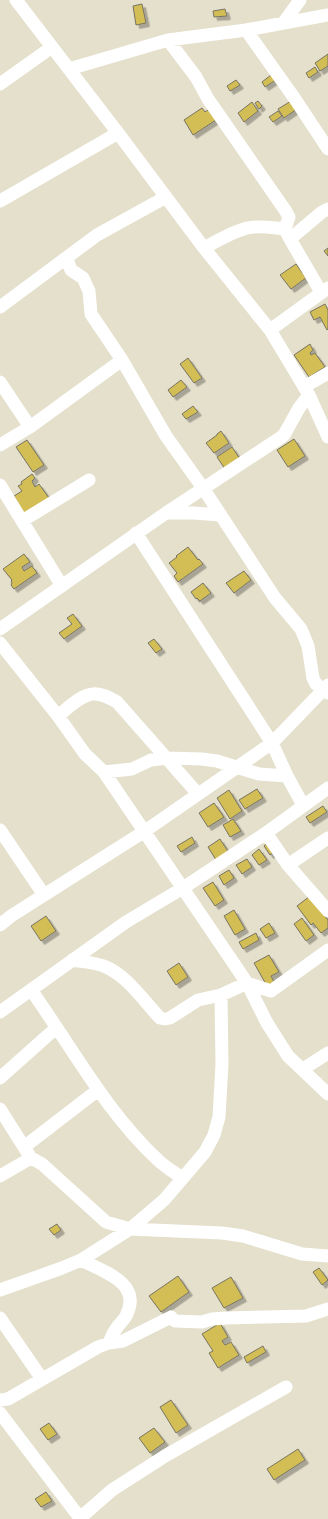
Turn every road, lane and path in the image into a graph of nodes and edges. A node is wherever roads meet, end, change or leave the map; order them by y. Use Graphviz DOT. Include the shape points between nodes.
graph roads {
  1 [pos="16,0"];
  2 [pos="300,0"];
  3 [pos="328,15"];
  4 [pos="284,22"];
  5 [pos="246,30"];
  6 [pos="168,40"];
  7 [pos="52,47"];
  8 [pos="69,69"];
  9 [pos="0,84"];
  10 [pos="118,133"];
  11 [pos="328,149"];
  12 [pos="166,197"];
  13 [pos="0,201"];
  14 [pos="328,209"];
  15 [pos="288,234"];
  16 [pos="204,248"];
  17 [pos="67,259"];
  18 [pos="325,290"];
  19 [pos="0,307"];
  20 [pos="270,330"];
  21 [pos="122,360"];
  22 [pos="328,373"];
  23 [pos="0,382"];
  24 [pos="307,391"];
  25 [pos="30,427"];
  26 [pos="328,437"];
  27 [pos="0,445"];
  28 [pos="89,480"];
  29 [pos="0,485"];
  30 [pos="203,488"];
  31 [pos="166,513"];
  32 [pos="221,515"];
  33 [pos="22,521"];
  34 [pos="136,534"];
  35 [pos="62,586"];
  36 [pos="0,629"];
  37 [pos="0,643"];
  38 [pos="326,689"];
  39 [pos="58,716"];
  40 [pos="272,743"];
  41 [pos="167,758"];
  42 [pos="238,767"];
  43 [pos="104,772"];
  44 [pos="287,776"];
  45 [pos="328,788"];
  46 [pos="198,794"];
  47 [pos="304,805"];
  48 [pos="0,830"];
  49 [pos="145,831"];
  50 [pos="266,833"];
  51 [pos="328,838"];
  52 [pos="288,865"];
  53 [pos="183,888"];
  54 [pos="44,895"];
  55 [pos="328,911"];
  56 [pos="5,914"];
  57 [pos="0,925"];
  58 [pos="328,950"];
  59 [pos="72,960"];
  60 [pos="247,984"];
  61 [pos="31,990"];
  62 [pos="221,995"];
  63 [pos="0,1012"];
  64 [pos="56,1028"];
  65 [pos="328,1053"];
  66 [pos="303,1069"];
  67 [pos="0,1078"];
  68 [pos="98,1090"];
  69 [pos="328,1094"];
  70 [pos="0,1109"];
  71 [pos="28,1152"];
  72 [pos="0,1176"];
  73 [pos="182,1178"];
  74 [pos="130,1229"];
  75 [pos="328,1256"];
  76 [pos="81,1260"];
  77 [pos="0,1290"];
  78 [pos="328,1309"];
  79 [pos="0,1318"];
  80 [pos="109,1343"];
  81 [pos="42,1379"];
  82 [pos="286,1387"];
  83 [pos="0,1400"];
  84 [pos="0,1413"];
  85 [pos="80,1519"];
  1 -- 7 [label="street"];
  2 -- 4 [label="street"];
  3 -- 4 [label="street"];
  4 -- 5 [label="street"];
  5 -- 6 [label="street"];
  5 -- 11 [label="street"];
  6 -- 8 [label="street"];
  6 -- 15 [label="street" via="196,77 208,99 285,210 289,217"];
  7 -- 8 [label="street"];
  7 -- 9 [label="street"];
  8 -- 10 [label="street"];
  10 -- 12 [label="street"];
  10 -- 13 [label="street"];
  12 -- 16 [label="street"];
  12 -- 17 [label="street" via="97,235"];
  14 -- 15 [label="street"];
  15 -- 16 [label="street" via="259,227 247,228"];
  15 -- 18 [label="street"];
  16 -- 20 [label="street"];
  17 -- 19 [label="street"];
  17 -- 21 [label="street" via="71,270 83,278 89,292 91,314"];
  18 -- 20 [label="street"];
  20 -- 24 [label="street"];
  21 -- 25 [label="street"];
  21 -- 30 [label="street" via="166,436"];
  22 -- 24 [label="street"];
  23 -- 25 [label="street"];
  24 -- 26 [label="street"];
  24 -- 30 [label="street" via="284,435"];
  25 -- 27 [label="street"];
  28 -- 33 [label="street"];
  29 -- 33 [label="street"];
  30 -- 31 [label="street"];
  30 -- 32 [label="street"];
  31 -- 32 [label="street"];
  31 -- 34 [label="street"];
  32 -- 38 [label="street" via="275,598 301,629 308,646 313,678 316,684"];
  33 -- 35 [label="street"];
  34 -- 35 [label="street"];
  34 -- 40 [label="street"];
  35 -- 36 [label="street"];
  37 -- 39 [label="street"];
  38 -- 40 [label="street"];
  39 -- 41 [label="street" via="82,698 93,694 105,696 117,702"];
  39 -- 43 [label="street" via="85,754"];
  40 -- 42 [label="street"];
  40 -- 44 [label="street"];
  41 -- 42 [label="street" via="202,759"];
  41 -- 43 [label="street" via="150,760 132,769"];
  41 -- 46 [label="street"];
  42 -- 44 [label="street" via="259,774"];
  42 -- 46 [label="street"];
  43 -- 49 [label="street"];
  44 -- 47 [label="street"];
  45 -- 47 [label="street"];
  46 -- 49 [label="street"];
  47 -- 50 [label="street"];
  48 -- 54 [label="street"];
  49 -- 53 [label="street"];
  49 -- 54 [label="street"];
  50 -- 52 [label="street"];
  50 -- 53 [label="street"];
  51 -- 52 [label="street"];
  52 -- 55 [label="street"];
  53 -- 59 [label="street" via="126,922"];
  53 -- 60 [label="street"];
  54 -- 56 [label="street"];
  56 -- 57 [label="street"];
  58 -- 60 [label="street" via="271,991"];
  59 -- 61 [label="street"];
  59 -- 62 [label="street" via="106,966 120,975 160,1018 170,1018 205,997"];
  60 -- 62 [label="street"];
  60 -- 66 [label="street" via="266,1023 288,1056"];
  61 -- 63 [label="street"];
  61 -- 64 [label="street"];
  62 -- 73 [label="street" via="222,1064 219,1116 214,1136"];
  64 -- 67 [label="street"];
  64 -- 68 [label="street"];
  65 -- 66 [label="street"];
  66 -- 69 [label="street"];
  68 -- 71 [label="street"];
  68 -- 73 [label="street" via="158,1161"];
  70 -- 71 [label="street"];
  71 -- 72 [label="street"];
  71 -- 74 [label="street" via="106,1222"];
  73 -- 74 [label="street" via="164,1200"];
  74 -- 75 [label="street" via="222,1233 243,1236 302,1254"];
  74 -- 76 [label="street"];
  76 -- 77 [label="street"];
  76 -- 80 [label="street" via="123,1283 128,1290 130,1306"];
  78 -- 80 [label="street" via="306,1316 226,1318 202,1322 175,1321 171,1317 123,1341"];
  79 -- 81 [label="street"];
  80 -- 81 [label="street"];
  81 -- 83 [label="street" via="8,1399"];
  82 -- 85 [label="street" via="165,1456 112,1490"];
  84 -- 85 [label="street"];
}
